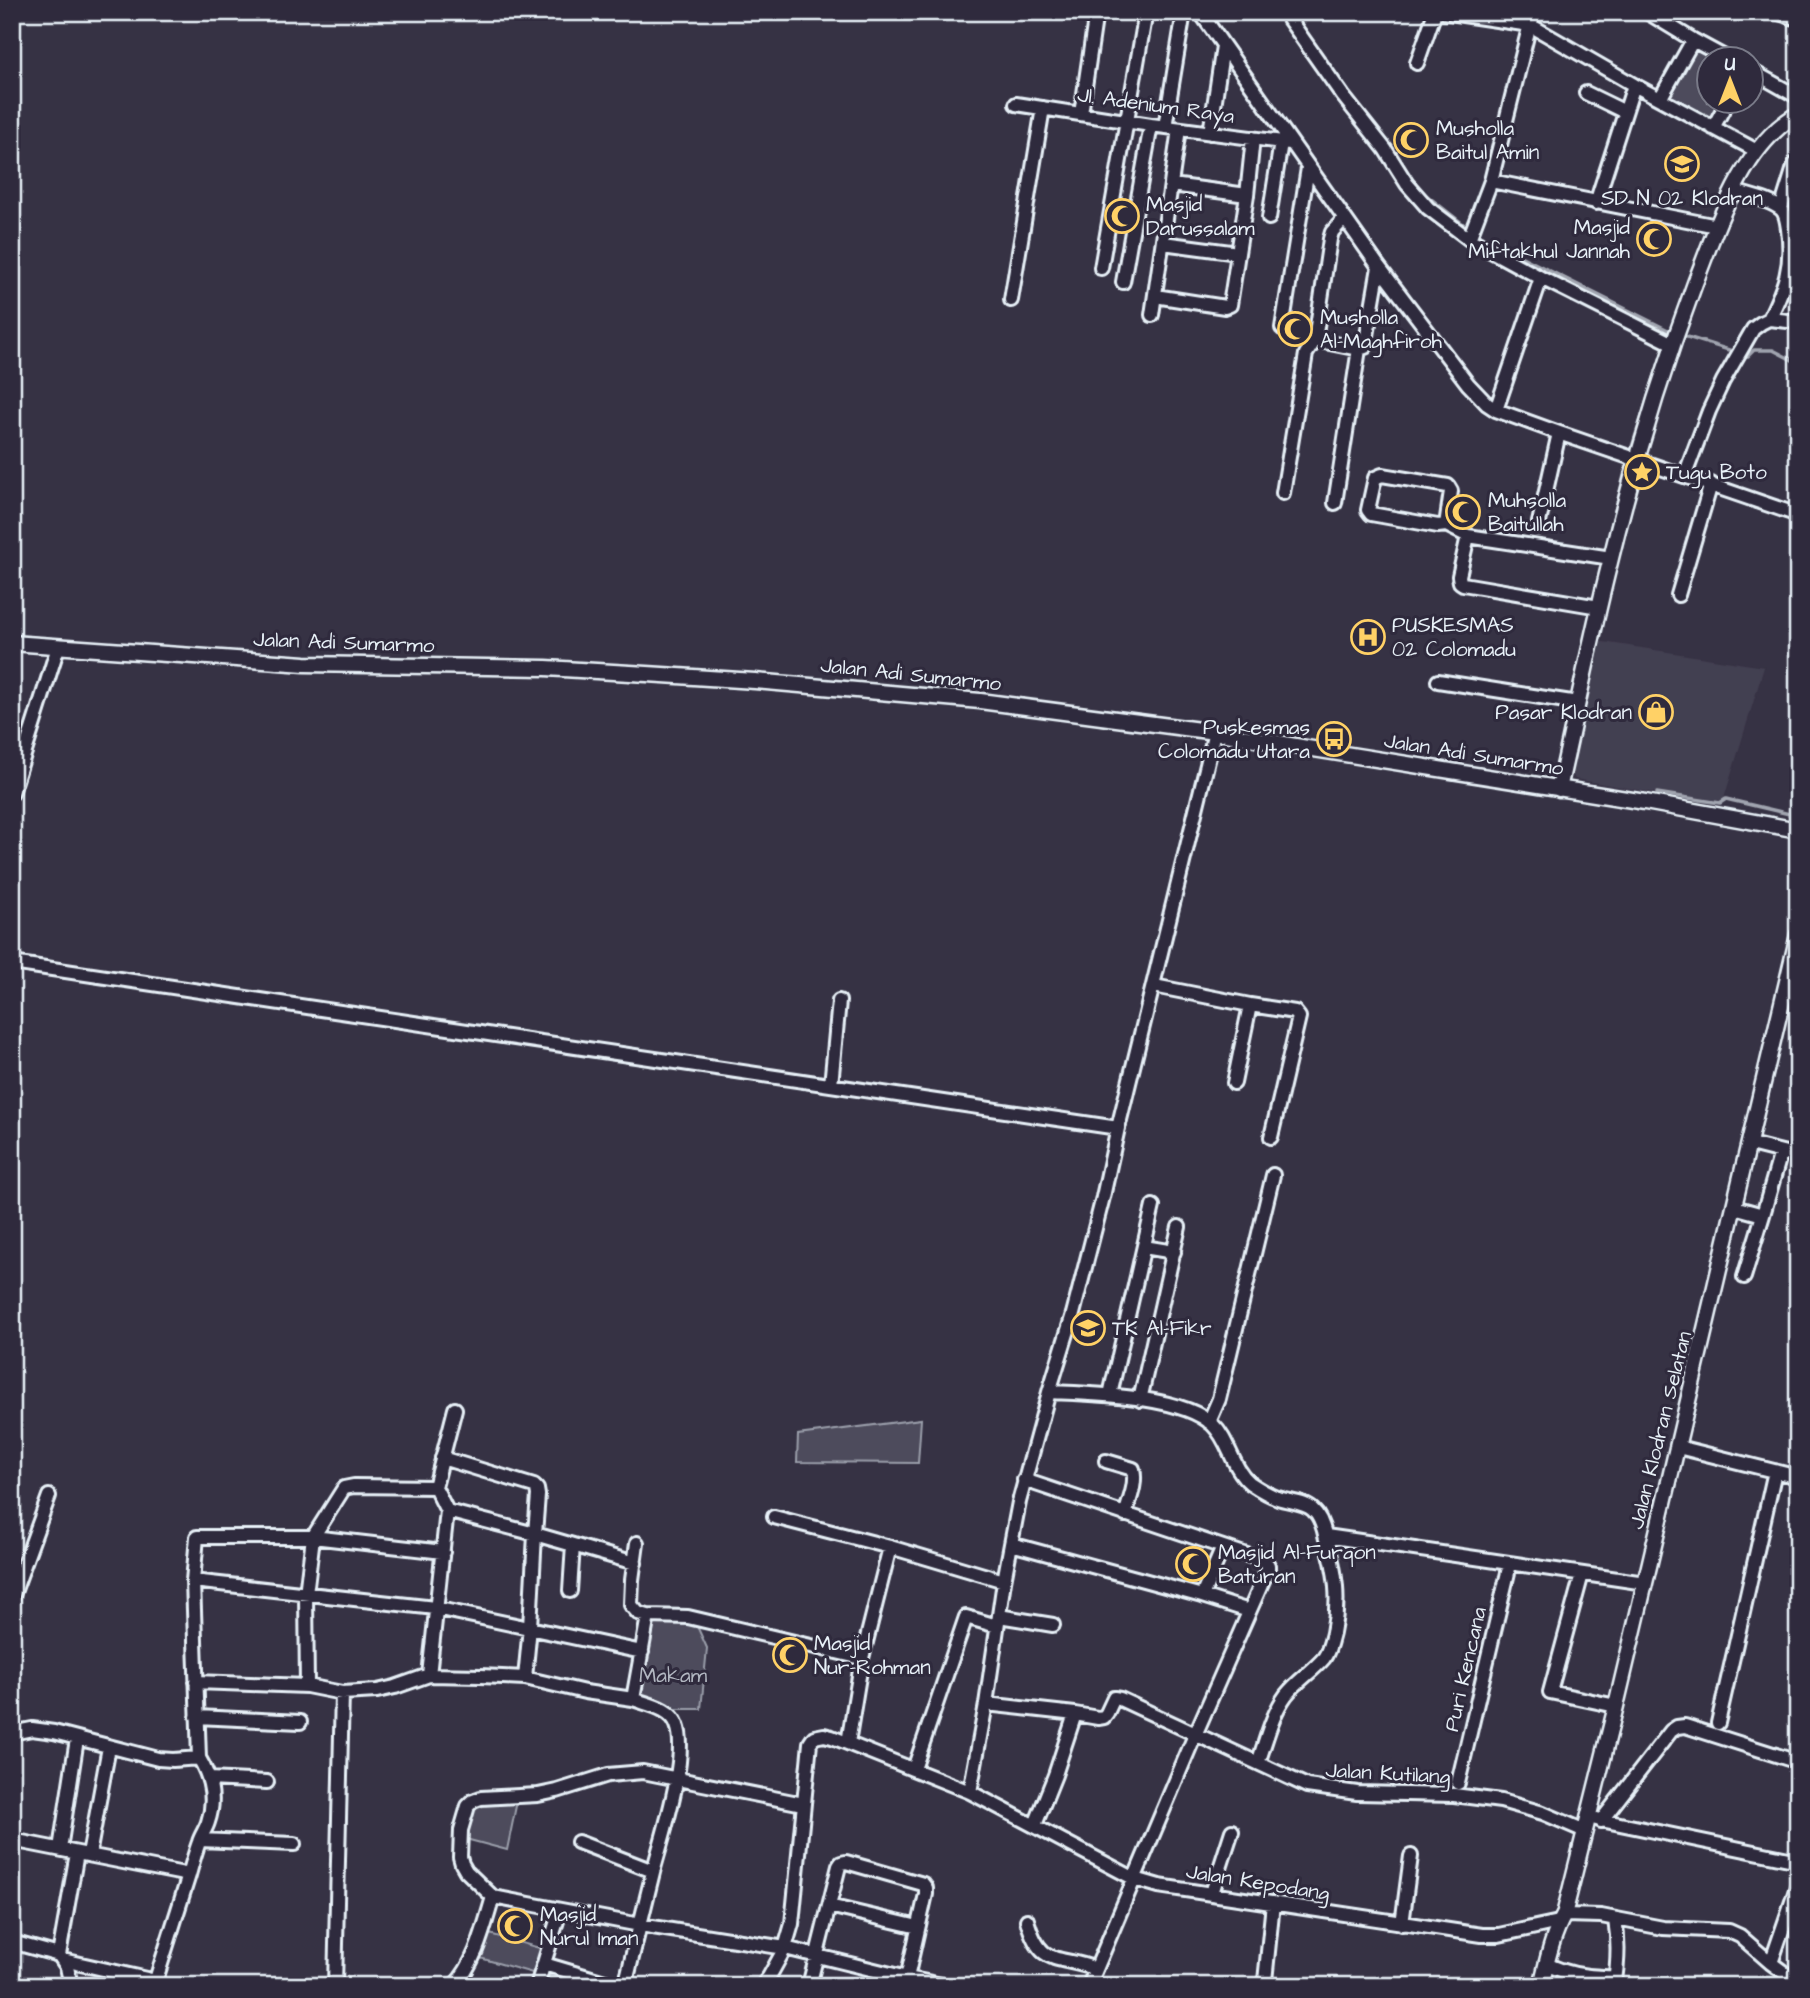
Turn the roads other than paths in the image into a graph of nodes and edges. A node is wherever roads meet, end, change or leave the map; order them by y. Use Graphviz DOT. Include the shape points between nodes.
graph roads {
  1 [pos="1096,12"];
  2 [pos="1146,12"];
  3 [pos="1184,12"];
  4 [pos="1200,12"];
  5 [pos="1434,12"];
  6 [pos="1443,12"];
  7 [pos="1647,12"];
  8 [pos="1776,12"];
  9 [pos="1293,16"];
  10 [pos="1797,17"];
  11 [pos="1531,19"];
  12 [pos="1693,40"];
  13 [pos="1223,46"];
  14 [pos="1704,46"];
  15 [pos="1417,64"];
  16 [pos="1764,77"];
  17 [pos="1634,85"];
  18 [pos="1586,93"];
  19 [pos="1798,97"];
  20 [pos="1660,99"];
  21 [pos="1016,103"];
  22 [pos="1043,108"];
  23 [pos="1625,112"];
  24 [pos="1081,114"];
  25 [pos="1719,116"];
  26 [pos="1128,121"];
  27 [pos="1793,121"];
  28 [pos="1151,125"];
  29 [pos="1172,128"];
  30 [pos="1713,128"];
  31 [pos="1210,132"];
  32 [pos="1253,138"];
  33 [pos="1286,142"];
  34 [pos="1757,151"];
  35 [pos="1796,164"];
  36 [pos="1308,168"];
  37 [pos="1491,181"];
  38 [pos="1172,185"];
  39 [pos="1734,191"];
  40 [pos="1247,195"];
  41 [pos="1596,203"];
  42 [pos="1781,209"];
  43 [pos="1269,219"];
  44 [pos="1344,219"];
  45 [pos="1717,226"];
  46 [pos="1470,237"];
  47 [pos="1163,243"];
  48 [pos="1794,251"];
  49 [pos="1238,253"];
  50 [pos="1379,267"];
  51 [pos="1101,268"];
  52 [pos="1541,278"];
  53 [pos="1123,282"];
  54 [pos="1155,296"];
  55 [pos="1012,300"];
  56 [pos="1152,314"];
  57 [pos="1769,319"];
  58 [pos="1798,321"];
  59 [pos="1282,328"];
  60 [pos="1669,342"];
  61 [pos="1311,346"];
  62 [pos="1358,354"];
  63 [pos="1496,410"];
  64 [pos="1559,433"];
  65 [pos="1631,458"];
  66 [pos="1685,475"];
  67 [pos="1711,484"];
  68 [pos="1283,492"];
  69 [pos="1335,503"];
  70 [pos="1798,515"];
  71 [pos="1446,525"];
  72 [pos="1538,527"];
  73 [pos="1468,536"];
  74 [pos="1606,557"];
  75 [pos="1678,595"];
  76 [pos="1595,606"];
  77 [pos="12,643"];
  78 [pos="58,647"];
  79 [pos="1438,681"];
  80 [pos="1578,703"];
  81 [pos="1215,732"];
  82 [pos="1559,789"];
  83 [pos="12,793"];
  84 [pos="1798,830"];
  85 [pos="1798,935"];
  86 [pos="12,963"];
  87 [pos="1154,986"];
  88 [pos="839,1001"];
  89 [pos="1250,1005"];
  90 [pos="1234,1083"];
  91 [pos="831,1085"];
  92 [pos="1118,1128"];
  93 [pos="1271,1137"];
  94 [pos="1750,1144"];
  95 [pos="1781,1152"];
  96 [pos="1798,1156"];
  97 [pos="1273,1175"];
  98 [pos="1153,1206"];
  99 [pos="1734,1207"];
  100 [pos="1763,1215"];
  101 [pos="1179,1227"];
  102 [pos="1144,1247"];
  103 [pos="1174,1252"];
  104 [pos="1744,1277"];
  105 [pos="1049,1392"];
  106 [pos="1110,1395"];
  107 [pos="1140,1400"];
  108 [pos="455,1409"];
  109 [pos="1209,1422"];
  110 [pos="1678,1447"];
  111 [pos="442,1458"];
  112 [pos="1106,1461"];
  113 [pos="1775,1471"];
  114 [pos="1798,1477"];
  115 [pos="1024,1480"];
  116 [pos="435,1487"];
  117 [pos="49,1496"];
  118 [pos="447,1511"];
  119 [pos="1125,1516"];
  120 [pos="775,1517"];
  121 [pos="535,1534"];
  122 [pos="1325,1536"];
  123 [pos="313,1537"];
  124 [pos="637,1543"];
  125 [pos="1011,1544"];
  126 [pos="573,1545"];
  127 [pos="890,1547"];
  128 [pos="1223,1547"];
  129 [pos="443,1552"];
  130 [pos="635,1563"];
  131 [pos="1510,1564"];
  132 [pos="1582,1574"];
  133 [pos="193,1581"];
  134 [pos="1004,1581"];
  135 [pos="1645,1583"];
  136 [pos="570,1591"];
  137 [pos="306,1594"];
  138 [pos="1202,1596"];
  139 [pos="12,1598"];
  140 [pos="435,1608"];
  141 [pos="1249,1611"];
  142 [pos="648,1616"];
  143 [pos="998,1621"];
  144 [pos="1053,1625"];
  145 [pos="530,1627"];
  146 [pos="642,1652"];
  147 [pos="862,1658"];
  148 [pos="429,1675"];
  149 [pos="525,1678"];
  150 [pos="196,1682"];
  151 [pos="307,1686"];
  152 [pos="342,1693"];
  153 [pos="633,1699"];
  154 [pos="986,1704"];
  155 [pos="1616,1706"];
  156 [pos="1075,1714"];
  157 [pos="197,1717"];
  158 [pos="300,1722"];
  159 [pos="1718,1723"];
  160 [pos="12,1733"];
  161 [pos="1195,1735"];
  162 [pos="77,1739"];
  163 [pos="848,1742"];
  164 [pos="109,1746"];
  165 [pos="199,1758"];
  166 [pos="1798,1762"];
  167 [pos="1258,1763"];
  168 [pos="914,1769"];
  169 [pos="209,1779"];
  170 [pos="677,1780"];
  171 [pos="267,1782"];
  172 [pos="1458,1783"];
  173 [pos="971,1791"];
  174 [pos="803,1804"];
  175 [pos="1592,1823"];
  176 [pos="1035,1825"];
  177 [pos="1233,1831"];
  178 [pos="12,1840"];
  179 [pos="200,1840"];
  180 [pos="578,1842"];
  181 [pos="294,1844"];
  182 [pos="60,1849"];
  183 [pos="83,1854"];
  184 [pos="1412,1856"];
  185 [pos="1798,1861"];
  186 [pos="653,1871"];
  187 [pos="189,1875"];
  188 [pos="1135,1879"];
  189 [pos="1798,1884"];
  190 [pos="1212,1893"];
  191 [pos="493,1897"];
  192 [pos="1273,1903"];
  193 [pos="829,1906"];
  194 [pos="560,1910"];
  195 [pos="1027,1920"];
  196 [pos="1402,1924"];
  197 [pos="640,1925"];
  198 [pos="918,1927"];
  199 [pos="1617,1927"];
  200 [pos="1558,1928"];
  201 [pos="12,1942"];
  202 [pos="785,1948"];
  203 [pos="817,1956"];
  204 [pos="61,1957"];
  205 [pos="1771,1963"];
  206 [pos="544,1964"];
  207 [pos="1546,1964"];
  208 [pos="1093,1977"];
  209 [pos="1265,1981"];
  210 [pos="1614,1981"];
  211 [pos="907,1982"];
  212 [pos="155,1983"];
  213 [pos="1798,1983"];
  214 [pos="928,1984"];
  215 [pos="71,1986"];
  216 [pos="335,1986"];
  217 [pos="454,1986"];
  218 [pos="537,1986"];
  219 [pos="618,1986"];
  220 [pos="625,1986"];
  221 [pos="762,1986"];
  222 [pos="809,1986"];
  223 [pos="947,1986"];
  224 [pos="1541,1986"];
  1 -- 24 [label="street"];
  2 -- 26 [label="street"];
  3 -- 29 [label="street"];
  4 -- 13 [label="street"];
  5 -- 15 [label="street"];
  6 -- 11 [label="street"];
  7 -- 12 [label="street"];
  8 -- 10 [label="street"];
  9 -- 46 [label="street" via="1343,96 1413,192"];
  11 -- 17 [label="street"];
  11 -- 37 [label="street"];
  12 -- 14 [label="street"];
  12 -- 20 [label="street"];
  13 -- 31 [label="street"];
  13 -- 33 [label="street"];
  16 -- 19 [label="street"];
  17 -- 20 [label="street"];
  17 -- 23 [label="street"];
  18 -- 23 [label="street"];
  20 -- 30 [label="street"];
  21 -- 22 [label="street, Jl. Adenium Raya"];
  22 -- 24 [label="street, Jl. Adenium Raya"];
  22 -- 55 [label="street"];
  23 -- 41 [label="street"];
  24 -- 26 [label="street, Jl. Adenium Raya"];
  25 -- 30 [label="street"];
  26 -- 28 [label="street, Jl. Adenium Raya"];
  26 -- 51 [label="street"];
  27 -- 34 [label="main road"];
  28 -- 29 [label="street, Jl. Adenium Raya"];
  28 -- 53 [label="street"];
  29 -- 31 [label="street, Jl. Adenium Raya"];
  29 -- 38 [label="street"];
  30 -- 34 [label="street"];
  31 -- 32 [label="street, Jl. Adenium Raya"];
  32 -- 33 [label="street, Jl. Adenium Raya"];
  32 -- 40 [label="street"];
  33 -- 36 [label="street"];
  33 -- 43 [label="street"];
  34 -- 39 [label="main road"];
  35 -- 42 [label="street"];
  36 -- 44 [label="street"];
  36 -- 59 [label="street"];
  37 -- 41 [label="street"];
  37 -- 46 [label="street"];
  38 -- 40 [label="street"];
  38 -- 47 [label="street"];
  39 -- 42 [label="street"];
  39 -- 45 [label="main road"];
  40 -- 49 [label="street"];
  41 -- 45 [label="street"];
  42 -- 48 [label="street"];
  44 -- 50 [label="street"];
  44 -- 61 [label="street" via="1330,239"];
  45 -- 60 [label="main road"];
  46 -- 52 [label="street"];
  47 -- 49 [label="street"];
  47 -- 54 [label="street"];
  48 -- 57 [label="street"];
  49 -- 54 [label="street" via="1228,307"];
  50 -- 62 [label="street" via="1367,345"];
  50 -- 63 [label="street" via="1478,396"];
  52 -- 60 [label="street"];
  52 -- 63 [label="street"];
  54 -- 56 [label="street"];
  57 -- 58 [label="street"];
  57 -- 66 [label="street" via="1757,325 1723,381"];
  60 -- 65 [label="main road"];
  61 -- 62 [label="street"];
  61 -- 68 [label="street"];
  62 -- 69 [label="street"];
  63 -- 64 [label="street"];
  64 -- 65 [label="street"];
  64 -- 72 [label="street"];
  65 -- 66 [label="street"];
  65 -- 74 [label="main road"];
  66 -- 67 [label="street"];
  67 -- 70 [label="street"];
  67 -- 75 [label="street"];
  71 -- 71 [label="street" via="1370,514 1375,478 1382,475 1448,486"];
  71 -- 73 [label="street"];
  73 -- 74 [label="street"];
  73 -- 76 [label="street" via="1459,576 1463,584"];
  74 -- 76 [label="main road"];
  76 -- 80 [label="main road"];
  77 -- 78 [label="main road, Jalan Adi Sumarmo"];
  78 -- 81 [label="main road, Jalan Adi Sumarmo" via="305,664 546,668 755,681 980,701"];
  78 -- 83 [label="street"];
  79 -- 80 [label="street"];
  80 -- 82 [label="main road"];
  81 -- 82 [label="main road, Jalan Adi Sumarmo"];
  81 -- 87 [label="street"];
  82 -- 84 [label="main road, Jalan Adi Sumarmo"];
  85 -- 94 [label="main road, Jalan Klodran Selatan"];
  86 -- 91 [label="street"];
  87 -- 89 [label="street"];
  87 -- 92 [label="street"];
  88 -- 91 [label="street"];
  89 -- 90 [label="street"];
  89 -- 93 [label="street" via="1295,1012 1300,1017"];
  91 -- 92 [label="street"];
  92 -- 105 [label="street" via="1080,1288"];
  94 -- 95 [label="street"];
  94 -- 99 [label="main road, Jalan Klodran Selatan"];
  95 -- 96 [label="street"];
  95 -- 100 [label="street"];
  97 -- 109 [label="street" via="1219,1399"];
  98 -- 102 [label="street"];
  99 -- 100 [label="street"];
  99 -- 110 [label="main road, Jalan Klodran Selatan"];
  100 -- 104 [label="street"];
  101 -- 103 [label="street"];
  102 -- 103 [label="street"];
  102 -- 106 [label="street"];
  103 -- 107 [label="street"];
  105 -- 106 [label="street"];
  105 -- 115 [label="street"];
  106 -- 107 [label="street"];
  107 -- 109 [label="street" via="1177,1406"];
  108 -- 111 [label="street"];
  109 -- 122 [label="street" via="1248,1481 1314,1510"];
  110 -- 113 [label="street"];
  110 -- 135 [label="main road, Jalan Klodran Selatan"];
  111 -- 116 [label="street"];
  111 -- 121 [label="street" via="534,1486 538,1495"];
  112 -- 119 [label="street" via="1135,1472"];
  113 -- 114 [label="street"];
  113 -- 159 [label="street"];
  115 -- 119 [label="street"];
  115 -- 125 [label="street"];
  116 -- 118 [label="street"];
  116 -- 123 [label="street" via="344,1488"];
  117 -- 139 [label="street"];
  118 -- 121 [label="street"];
  118 -- 129 [label="street"];
  119 -- 128 [label="street"];
  120 -- 127 [label="street"];
  121 -- 126 [label="street"];
  121 -- 145 [label="street"];
  122 -- 131 [label="street"];
  122 -- 167 [label="street" via="1338,1585 1331,1643 1325,1657 1279,1707"];
  123 -- 129 [label="street"];
  123 -- 133 [label="street" via="197,1537"];
  123 -- 137 [label="street"];
  124 -- 130 [label="street"];
  125 -- 134 [label="street"];
  125 -- 138 [label="street"];
  126 -- 130 [label="street"];
  126 -- 136 [label="street"];
  127 -- 134 [label="street"];
  127 -- 147 [label="street"];
  128 -- 138 [label="street"];
  128 -- 141 [label="street" via="1268,1564"];
  129 -- 140 [label="street"];
  130 -- 142 [label="street" via="631,1605"];
  131 -- 132 [label="street"];
  131 -- 172 [label="street, Puri Kencana"];
  132 -- 135 [label="street"];
  132 -- 155 [label="street" via="1550,1692"];
  133 -- 137 [label="street"];
  133 -- 150 [label="street"];
  134 -- 143 [label="street"];
  135 -- 155 [label="main road, Jalan Klodran Selatan"];
  137 -- 140 [label="street"];
  137 -- 151 [label="street"];
  138 -- 141 [label="street"];
  140 -- 145 [label="street"];
  140 -- 148 [label="street"];
  141 -- 161 [label="street"];
  142 -- 146 [label="street"];
  142 -- 147 [label="street" via="688,1617"];
  143 -- 144 [label="street"];
  143 -- 154 [label="street"];
  143 -- 168 [label="street" via="966,1617"];
  145 -- 146 [label="street"];
  145 -- 149 [label="street"];
  146 -- 153 [label="street"];
  147 -- 163 [label="street"];
  148 -- 149 [label="street"];
  148 -- 152 [label="street" via="377,1691"];
  149 -- 153 [label="street"];
  150 -- 151 [label="street"];
  150 -- 157 [label="street"];
  151 -- 152 [label="street"];
  152 -- 216 [label="street"];
  153 -- 170 [label="street" via="673,1717 680,1739"];
  154 -- 156 [label="street"];
  154 -- 173 [label="street"];
  155 -- 175 [label="main road, Jalan Klodran Selatan"];
  156 -- 161 [label="street, Jalan Kutilang" via="1104,1717 1113,1700 1120,1699"];
  156 -- 176 [label="street"];
  157 -- 158 [label="street"];
  157 -- 165 [label="street"];
  160 -- 162 [label="street" via="33,1729"];
  161 -- 167 [label="street, Jalan Kutilang"];
  161 -- 188 [label="street"];
  162 -- 164 [label="street"];
  162 -- 182 [label="street"];
  163 -- 168 [label="street, Jalan Kepodang"];
  163 -- 174 [label="street, Jalan Kepodang" via="814,1737"];
  164 -- 165 [label="street" via="164,1760"];
  164 -- 183 [label="street"];
  165 -- 169 [label="street"];
  166 -- 175 [label="street" via="1677,1727"];
  167 -- 175 [label="street, Jalan Kutilang" via="1324,1790 1454,1795"];
  168 -- 173 [label="street, Jalan Kepodang"];
  169 -- 171 [label="street"];
  169 -- 179 [label="street" via="212,1804"];
  170 -- 174 [label="street"];
  170 -- 186 [label="street"];
  170 -- 191 [label="street" via="643,1772 620,1773 557,1791 473,1801 463,1822 460,1857 466,1871"];
  173 -- 176 [label="street, Jalan Kepodang"];
  174 -- 202 [label="street" via="792,1924"];
  175 -- 185 [label="street, Jalan Kutilang"];
  175 -- 200 [label="main road, Jalan Klodran Selatan"];
  176 -- 188 [label="street, Jalan Kepodang"];
  177 -- 190 [label="street"];
  178 -- 182 [label="street"];
  179 -- 181 [label="street"];
  179 -- 187 [label="street"];
  180 -- 186 [label="street"];
  182 -- 183 [label="street"];
  183 -- 187 [label="street"];
  183 -- 204 [label="street"];
  184 -- 196 [label="street"];
  186 -- 197 [label="street"];
  187 -- 212 [label="street"];
  188 -- 190 [label="street, Jalan Kepodang"];
  188 -- 208 [label="street"];
  189 -- 205 [label="street"];
  190 -- 192 [label="street, Jalan Kepodang"];
  191 -- 194 [label="street"];
  191 -- 217 [label="street" via="480,1938"];
  192 -- 196 [label="street, Jalan Kepodang"];
  192 -- 209 [label="street"];
  193 -- 198 [label="street"];
  193 -- 198 [label="street" via="839,1866 846,1862 923,1884 926,1894"];
  193 -- 203 [label="street"];
  194 -- 197 [label="street"];
  194 -- 206 [label="street"];
  195 -- 208 [label="street" via="1041,1951"];
  196 -- 200 [label="street, Jalan Kepodang" via="1482,1935"];
  197 -- 202 [label="street"];
  197 -- 220 [label="street"];
  198 -- 211 [label="street"];
  199 -- 200 [label="street, Jalan Kepodang" via="1601,1916"];
  199 -- 205 [label="street, Jalan Kepodang" via="1729,1931"];
  199 -- 210 [label="street"];
  200 -- 207 [label="main road, Jalan Klodran Selatan"];
  201 -- 204 [label="street"];
  202 -- 203 [label="street"];
  202 -- 221 [label="street"];
  203 -- 211 [label="street"];
  203 -- 222 [label="street"];
  204 -- 212 [label="street"];
  204 -- 215 [label="street"];
  205 -- 213 [label="street, Jalan Kepodang"];
  206 -- 218 [label="street"];
  206 -- 219 [label="street"];
  207 -- 210 [label="street" via="1563,1972"];
  207 -- 224 [label="main road, Jalan Klodran Selatan"];
  211 -- 214 [label="street"];
  214 -- 223 [label="street"];
}
